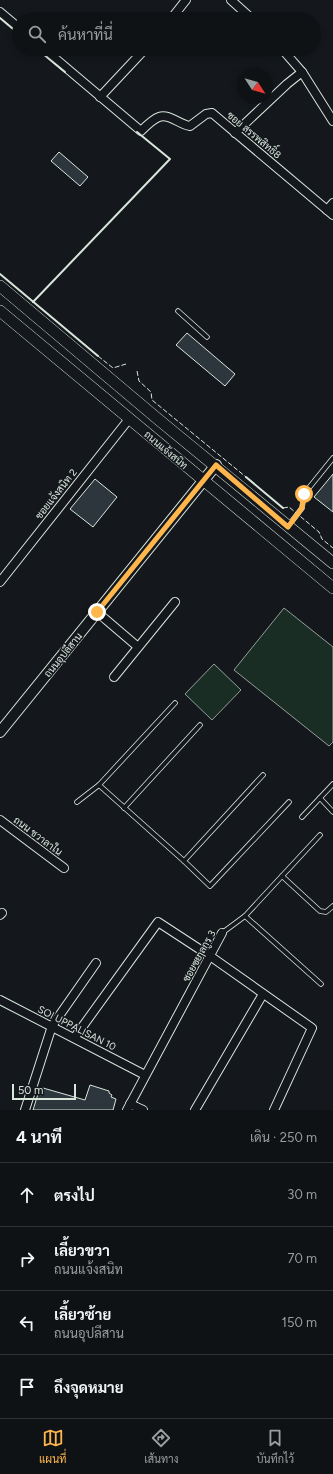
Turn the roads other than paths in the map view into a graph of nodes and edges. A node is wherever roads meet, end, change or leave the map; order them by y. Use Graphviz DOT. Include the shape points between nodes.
graph roads {
  1 [pos="186,0"];
  2 [pos="231,0"];
  3 [pos="0,12"];
  4 [pos="177,12"];
  5 [pos="244,12"];
  6 [pos="12,22"];
  7 [pos="52,56"];
  8 [pos="138,56"];
  9 [pos="288,56"];
  10 [pos="302,72"];
  11 [pos="100,97"];
  12 [pos="333,121"];
  13 [pos="235,133"];
  14 [pos="333,204"];
  15 [pos="330,212"];
  16 [pos="0,286"];
  17 [pos="0,310"];
  18 [pos="178,311"];
  19 [pos="207,337"];
  20 [pos="129,419"];
  21 [pos="333,458"];
  22 [pos="216,465"];
  23 [pos="203,481"];
  24 [pos="288,527"];
  25 [pos="333,563"];
  26 [pos="0,582"];
  27 [pos="333,588"];
  28 [pos="175,602"];
  29 [pos="97,612"];
  30 [pos="138,646"];
  31 [pos="114,676"];
  32 [pos="175,703"];
  33 [pos="200,726"];
  34 [pos="0,732"];
  35 [pos="262,775"];
  36 [pos="333,784"];
  37 [pos="99,785"];
  38 [pos="320,798"];
  39 [pos="77,802"];
  40 [pos="289,802"];
  41 [pos="124,808"];
  42 [pos="333,812"];
  43 [pos="302,817"];
  44 [pos="0,820"];
  45 [pos="320,835"];
  46 [pos="184,861"];
  47 [pos="64,868"];
  48 [pos="282,876"];
  49 [pos="333,906"];
  50 [pos="245,916"];
  51 [pos="222,933"];
  52 [pos="210,956"];
  53 [pos="96,963"];
  54 [pos="321,984"];
  55 [pos="263,994"];
  56 [pos="0,1000"];
  57 [pos="52,1026"];
  58 [pos="75,1037"];
  59 [pos="145,1075"];
  60 [pos="129,1107"];
  61 [pos="25,1110"];
  62 [pos="143,1110"];
  63 [pos="195,1110"];
  64 [pos="274,1110"];
  1 -- 4 [label="street"];
  2 -- 5 [label="street"];
  3 -- 6 [label="street"];
  7 -- 11 [label="street, ซอย สรรพสิทธิ์8"];
  8 -- 11 [label="street"];
  9 -- 10 [label="street"];
  10 -- 12 [label="street"];
  10 -- 13 [label="street"];
  11 -- 13 [label="street, ซอย สรรพสิทธิ์8" via="141,130 160,116 190,126 206,114 212,113"];
  13 -- 15 [label="street, ซอย สรรพสิทธิ์8"];
  14 -- 15 [label="street"];
  16 -- 22 [label="main road, ถนนแจ้งสนิท"];
  17 -- 20 [label="main road, ถนนแจ้งสนิท"];
  18 -- 19 [label="lane"];
  20 -- 23 [label="main road, ถนนแจ้งสนิท"];
  20 -- 26 [label="street, ซอยแจ้งสนิท 2"];
  21 -- 24 [label="lane" via="304,494 302,508"];
  22 -- 23 [label="street, ถนนอุปลีสาน"];
  22 -- 24 [label="main road, ถนนแจ้งสนิท"];
  23 -- 27 [label="main road, ถนนแจ้งสนิท"];
  23 -- 29 [label="street, ถนนอุปลีสาน"];
  24 -- 25 [label="main road, ถนนแจ้งสนิท"];
  28 -- 30 [label="street"];
  29 -- 30 [label="street"];
  29 -- 34 [label="street, ถนนอุปลีสาน"];
  30 -- 31 [label="street"];
  32 -- 37 [label="lane"];
  33 -- 41 [label="lane"];
  35 -- 46 [label="lane"];
  36 -- 38 [label="lane"];
  37 -- 39 [label="lane"];
  37 -- 41 [label="lane"];
  38 -- 42 [label="lane"];
  38 -- 43 [label="lane"];
  40 -- 46 [label="lane" via="210,886"];
  41 -- 46 [label="lane"];
  44 -- 47 [label="street, ถนน ชวาลาใน"];
  45 -- 48 [label="lane, ซอยซยๅลกูร 3"];
  48 -- 49 [label="lane" via="320,911 326,912"];
  48 -- 50 [label="lane, ซอยซยๅลกูร 3"];
  50 -- 51 [label="lane, ซอยซยๅลกูร 3"];
  50 -- 54 [label="lane"];
  51 -- 52 [label="street, ซอยซยๅลกูร 3"];
  52 -- 55 [label="street"];
  52 -- 58 [label="street" via="158,922"];
  52 -- 59 [label="street, ซอยซยๅลกูร 3"];
  53 -- 57 [label="street"];
  55 -- 63 [label="street"];
  55 -- 64 [label="street" via="312,1028"];
  56 -- 57 [label="street, SOI UPPALISAN 10"];
  57 -- 58 [label="street, SOI UPPALISAN 10"];
  57 -- 61 [label="street"];
  58 -- 59 [label="street, SOI UPPALISAN 10"];
  59 -- 60 [label="street, ซอยซยๅลกูร 3"];
  60 -- 62 [label="street"];
}
